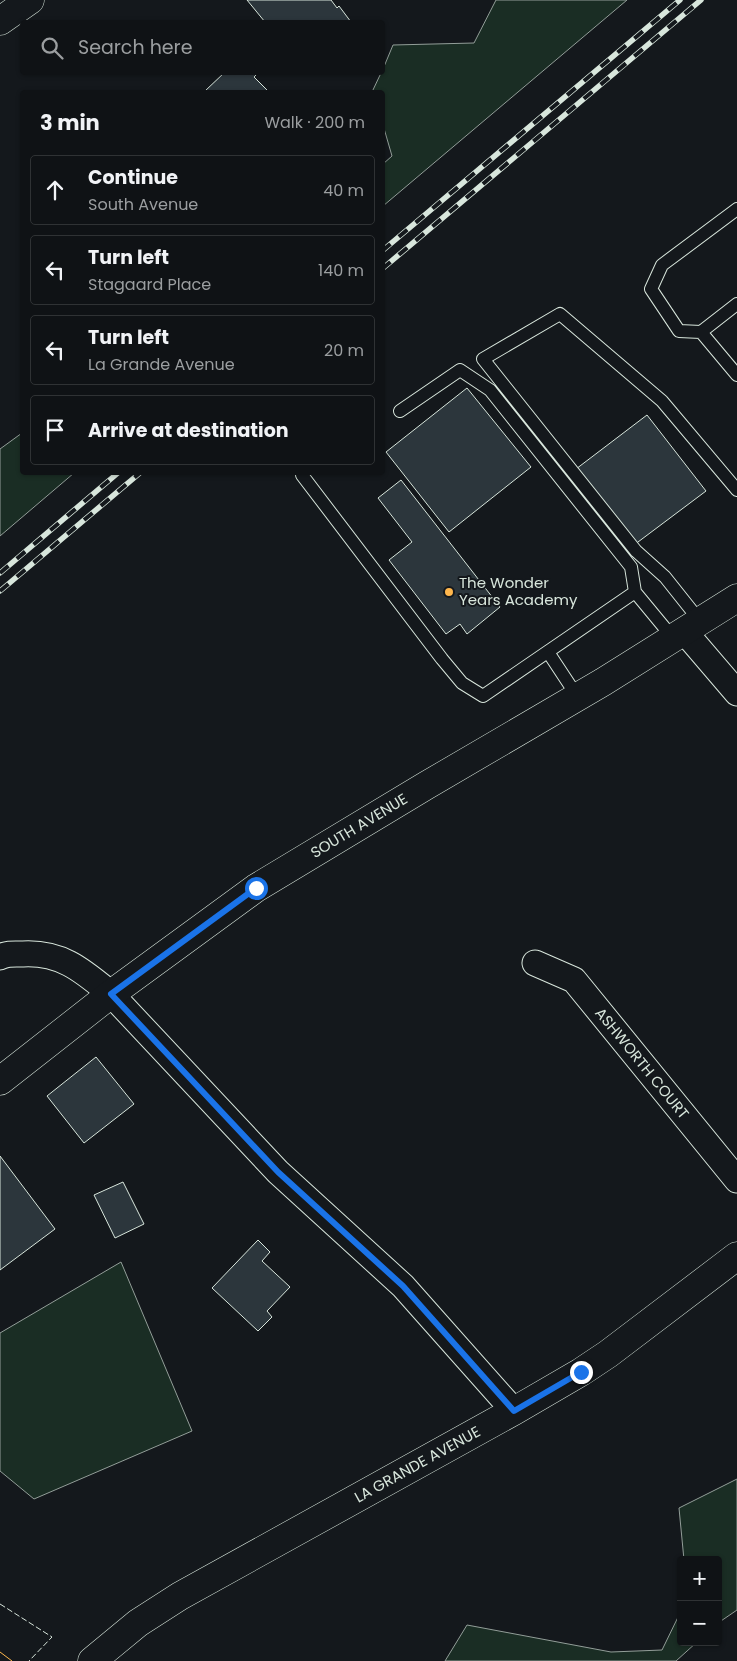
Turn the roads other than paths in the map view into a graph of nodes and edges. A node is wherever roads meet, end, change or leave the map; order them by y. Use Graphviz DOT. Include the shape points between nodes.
graph roads {
  1 [pos="30,0"];
  2 [pos="0,22"];
  3 [pos="737,209"];
  4 [pos="737,304"];
  5 [pos="701,332"];
  6 [pos="737,375"];
  7 [pos="400,411"];
  8 [pos="302,475"];
  9 [pos="737,490"];
  10 [pos="636,592"];
  11 [pos="737,598"];
  12 [pos="686,630"];
  13 [pos="548,652"];
  14 [pos="737,693"];
  15 [pos="577,696"];
  16 [pos="0,957"];
  17 [pos="535,963"];
  18 [pos="111,994"];
  19 [pos="0,1081"];
  20 [pos="737,1180"];
  21 [pos="737,1256"];
  22 [pos="514,1411"];
  23 [pos="92,1661"];
  1 -- 2 [label="main road"];
  3 -- 5 [label="lane" via="662,265 651,289 679,330"];
  4 -- 5 [label="lane"];
  5 -- 6 [label="lane"];
  7 -- 10 [label="lane" via="460,370 490,390 631,566"];
  8 -- 13 [label="lane" via="462,683 483,696"];
  9 -- 12 [label="lane" via="662,401 560,314 483,359 636,551 665,577"];
  10 -- 12 [label="lane"];
  10 -- 13 [label="lane"];
  11 -- 12 [label="main road, SOUTH AVENUE"];
  12 -- 14 [label="street"];
  12 -- 15 [label="main road, SOUTH AVENUE"];
  13 -- 15 [label="lane"];
  15 -- 18 [label="main road, SOUTH AVENUE" via="256,888"];
  16 -- 18 [label="street" via="5,954 54,956 84,972"];
  17 -- 20 [label="street, ASHWORTH COURT" via="574,980"];
  18 -- 19 [label="main road, SOUTH AVENUE"];
  18 -- 22 [label="street" via="278,1172 403,1286"];
  21 -- 22 [label="main road, LA GRANDE AVENUE" via="608,1354"];
  22 -- 23 [label="main road, LA GRANDE AVENUE" via="180,1596 138,1623"];
}
